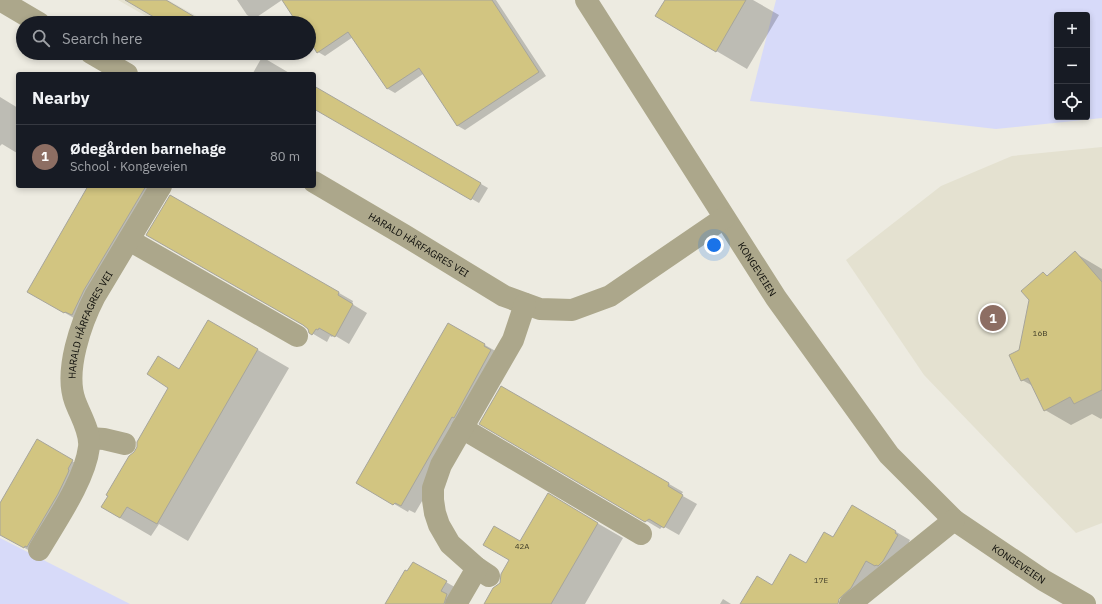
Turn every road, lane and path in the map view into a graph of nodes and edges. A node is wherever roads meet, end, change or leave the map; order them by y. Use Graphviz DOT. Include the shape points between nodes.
graph roads {
  1 [pos="0,0"];
  2 [pos="586,0"];
  3 [pos="27,16"];
  4 [pos="103,60"];
  5 [pos="124,72"];
  6 [pos="316,183"];
  7 [pos="160,188"];
  8 [pos="724,218"];
  9 [pos="129,240"];
  10 [pos="525,304"];
  11 [pos="298,336"];
  12 [pos="462,428"];
  13 [pos="88,438"];
  14 [pos="125,444"];
  15 [pos="954,520"];
  16 [pos="641,534"];
  17 [pos="39,550"];
  18 [pos="456,604"];
  19 [pos="850,604"];
  20 [pos="1085,604"];
  1 -- 3 [label="street"];
  2 -- 8 [label="street, KONGEVEIEN"];
  4 -- 5 [label="street"];
  6 -- 10 [label="street, HARALD HÅRFAGRES VEI" via="504,296"];
  7 -- 9 [label="street, HARALD HÅRFAGRES VEI"];
  8 -- 10 [label="street, HARALD HÅRFAGRES VEI" via="610,296 572,310 540,309"];
  8 -- 15 [label="street, KONGEVEIEN" via="776,298 889,455"];
  9 -- 11 [label="street"];
  9 -- 13 [label="street, HARALD HÅRFAGRES VEI" via="90,306 75,354 72,388"];
  10 -- 12 [label="street" via="513,340"];
  12 -- 16 [label="street"];
  12 -- 18 [label="street" via="441,465 433,500 439,526 450,544 483,572"];
  13 -- 14 [label="street"];
  13 -- 17 [label="street, HARALD HÅRFAGRES VEI" via="90,445 76,489"];
  15 -- 19 [label="street"];
  15 -- 20 [label="street, KONGEVEIEN" via="1043,580"];
}
